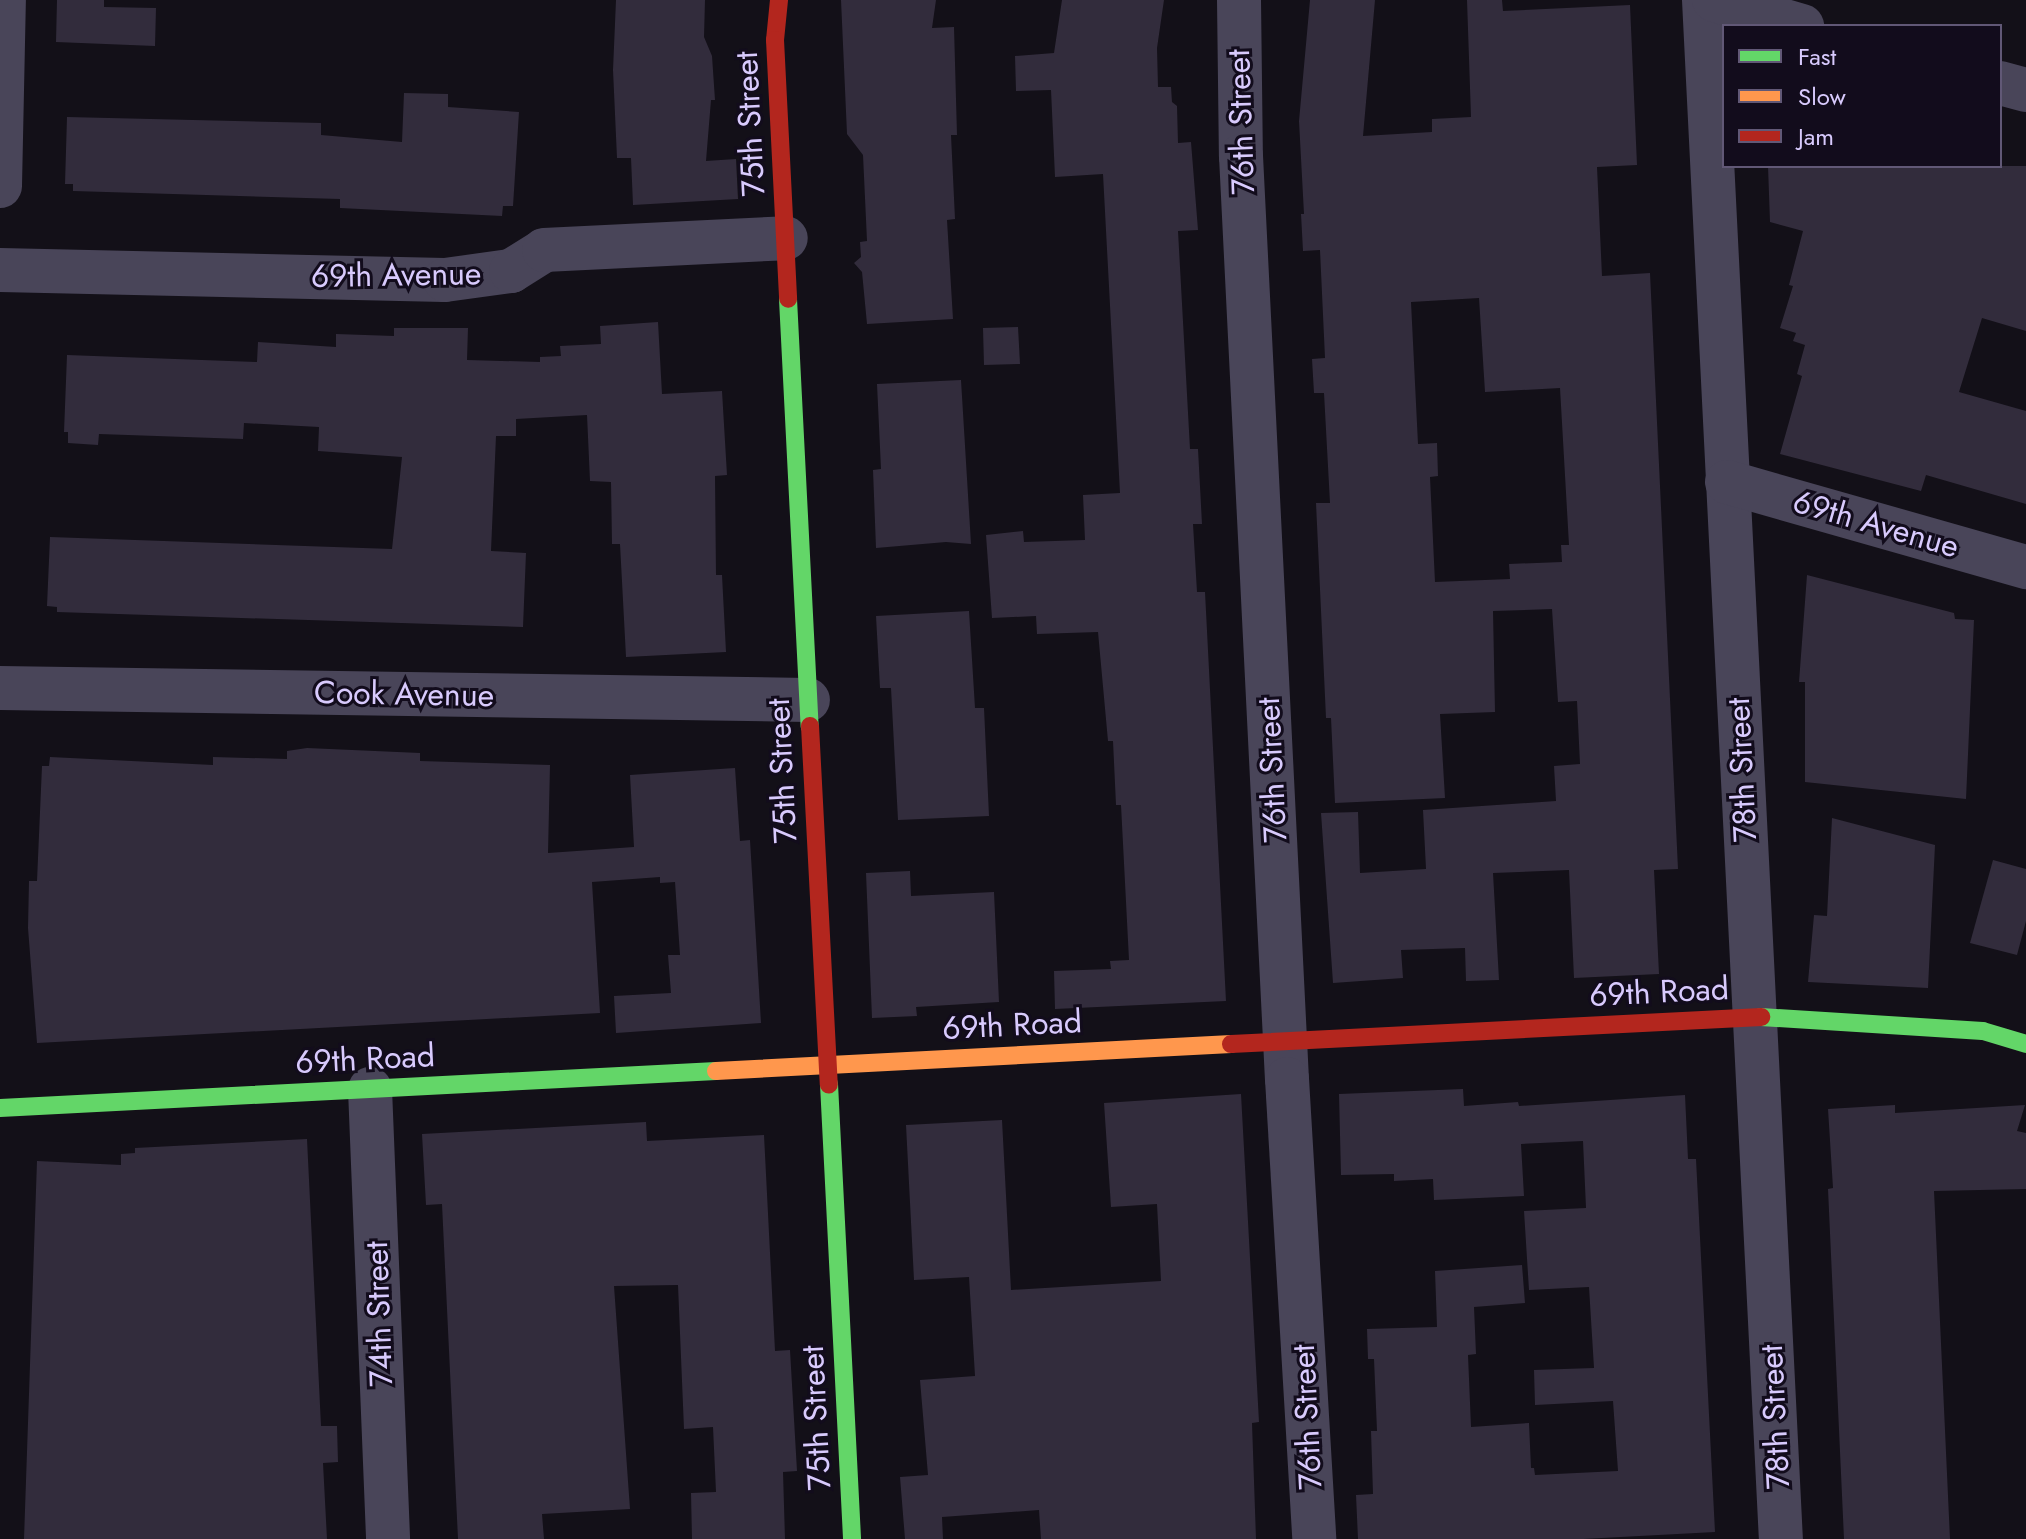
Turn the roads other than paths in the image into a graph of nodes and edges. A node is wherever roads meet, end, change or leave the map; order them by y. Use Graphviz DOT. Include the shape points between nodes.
graph roads {
  1 [pos="4,0"];
  2 [pos="779,0"];
  3 [pos="1239,0"];
  4 [pos="1704,0"];
  5 [pos="1714,0"];
  6 [pos="1795,24"];
  7 [pos="2002,84"];
  8 [pos="2026,90"];
  9 [pos="0,186"];
  10 [pos="786,238"];
  11 [pos="0,270"];
  12 [pos="1727,482"];
  13 [pos="2026,567"];
  14 [pos="0,688"];
  15 [pos="808,700"];
  16 [pos="1755,1017"];
  17 [pos="1285,1041"];
  18 [pos="2026,1044"];
  19 [pos="828,1065"];
  20 [pos="370,1089"];
  21 [pos="0,1108"];
  22 [pos="388,1539"];
  23 [pos="852,1539"];
  24 [pos="1314,1539"];
  25 [pos="1781,1539"];
  1 -- 9 [label="street"];
  2 -- 10 [label="street, 75th Street" via="775,40"];
  3 -- 17 [label="street, 76th Street" via="1241,156"];
  4 -- 12 [label="street, 78th Street"];
  5 -- 6 [label="street"];
  7 -- 8 [label="street"];
  10 -- 11 [label="street, 69th Avenue" via="544,250 511,271 445,280"];
  10 -- 15 [label="street, 75th Street"];
  12 -- 13 [label="street, 69th Avenue"];
  12 -- 16 [label="street, 78th Street"];
  14 -- 15 [label="street, Cook Avenue"];
  15 -- 19 [label="street, 75th Street"];
  16 -- 17 [label="street, 69th Road"];
  16 -- 18 [label="street, 69th Road" via="1983,1031"];
  16 -- 25 [label="street, 78th Street"];
  17 -- 19 [label="street, 69th Road"];
  17 -- 24 [label="street, 76th Street"];
  19 -- 20 [label="street, 69th Road"];
  19 -- 23 [label="street, 75th Street"];
  20 -- 21 [label="street, 69th Road"];
  20 -- 22 [label="street, 74th Street"];
}
